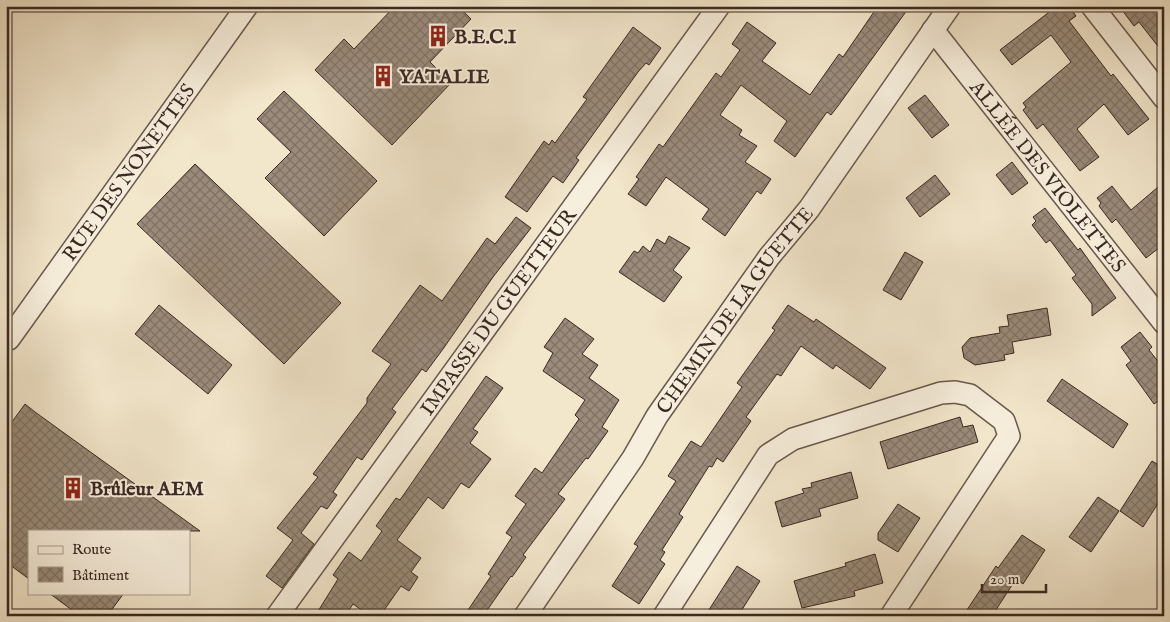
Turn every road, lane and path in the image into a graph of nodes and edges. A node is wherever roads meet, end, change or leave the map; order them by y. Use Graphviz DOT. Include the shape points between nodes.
graph roads {
  1 [pos="247,6"];
  2 [pos="719,6"];
  3 [pos="950,6"];
  4 [pos="1092,6"];
  5 [pos="933,30"];
  6 [pos="1164,98"];
  7 [pos="1164,323"];
  8 [pos="9,339"];
  9 [pos="277,616"];
  10 [pos="525,616"];
  11 [pos="664,616"];
  12 [pos="892,616"];
  1 -- 8 [label="street, RUE DES NONETTES"];
  2 -- 9 [label="street, IMPASSE DU GUETTEUR"];
  3 -- 5 [label="street, CHEMIN DE LA GUETTE"];
  4 -- 6 [label="street"];
  5 -- 7 [label="street, ALLÉE DES VIOLETTES"];
  5 -- 10 [label="street, CHEMIN DE LA GUETTE" via="809,209 769,257 657,416 634,458"];
  11 -- 12 [label="street" via="768,455 793,439 941,393 970,395 1004,421 1009,436"];
}
